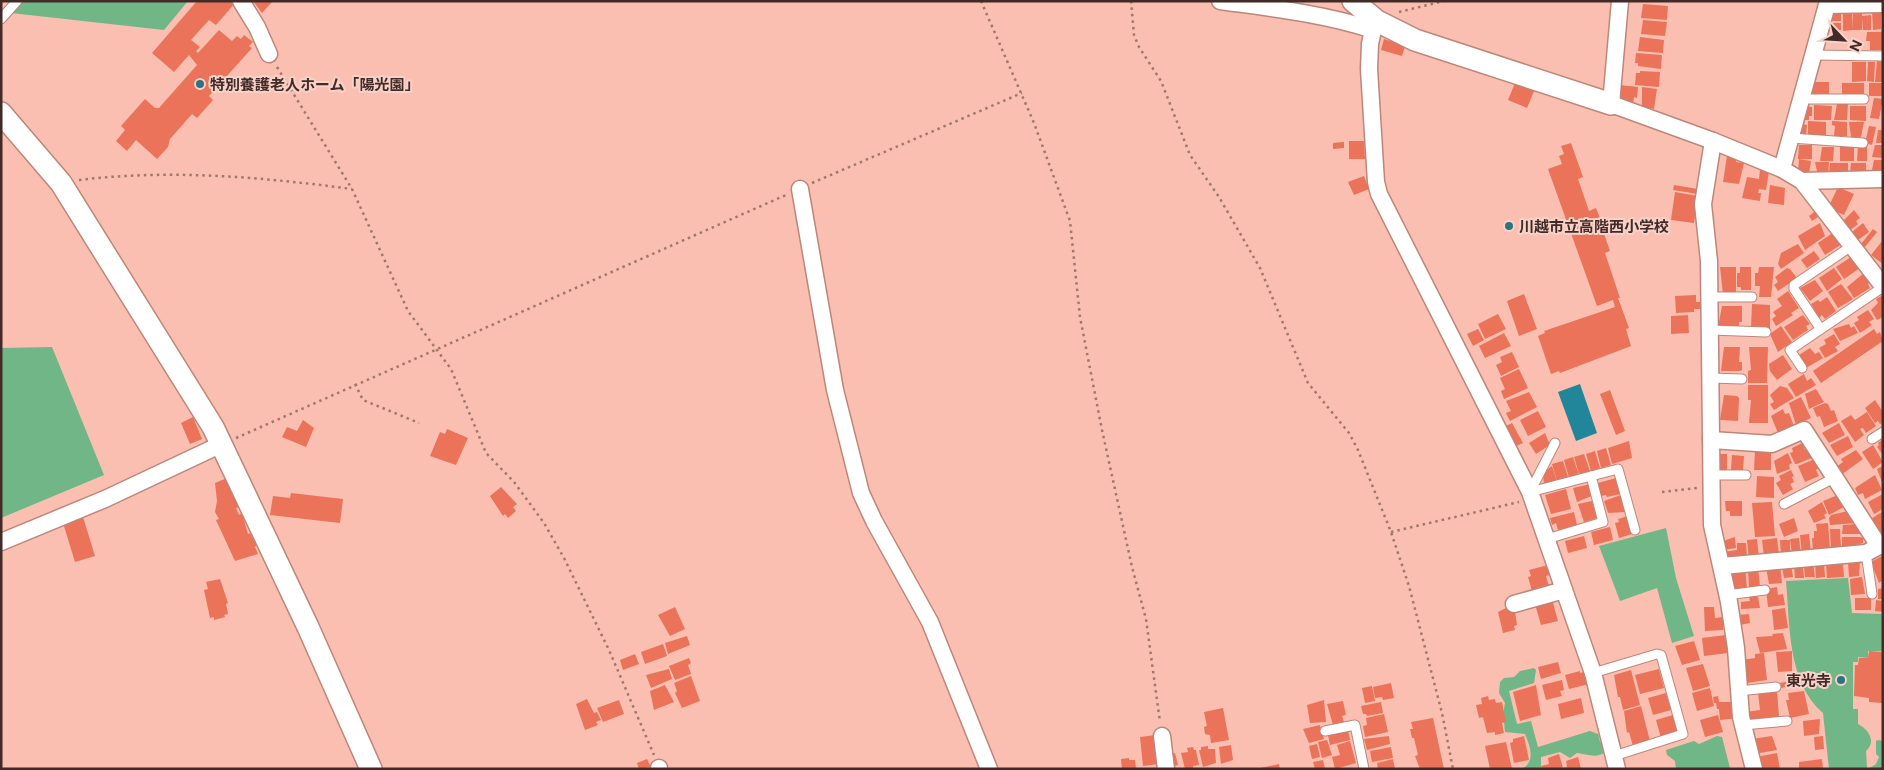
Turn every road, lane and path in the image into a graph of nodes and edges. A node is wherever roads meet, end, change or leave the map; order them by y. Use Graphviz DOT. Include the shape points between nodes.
graph roads {
  1 [pos="17,1"];
  2 [pos="241,1"];
  3 [pos="981,1"];
  4 [pos="1131,1"];
  5 [pos="1220,1"];
  6 [pos="1353,1"];
  7 [pos="1444,1"];
  8 [pos="1620,1"];
  9 [pos="1828,3"];
  10 [pos="1883,4"];
  11 [pos="1,19"];
  12 [pos="1375,26"];
  13 [pos="269,54"];
  14 [pos="1813,55"];
  15 [pos="1883,56"];
  16 [pos="1022,93"];
  17 [pos="1801,99"];
  18 [pos="1864,99"];
  19 [pos="1611,104"];
  20 [pos="1,112"];
  21 [pos="1791,138"];
  22 [pos="1713,142"];
  23 [pos="1863,143"];
  24 [pos="1782,169"];
  25 [pos="1883,179"];
  26 [pos="1802,181"];
  27 [pos="61,183"];
  28 [pos="800,188"];
  29 [pos="352,189"];
  30 [pos="1853,245"];
  31 [pos="1883,286"];
  32 [pos="1710,297"];
  33 [pos="1752,297"];
  34 [pos="1820,328"];
  35 [pos="1710,330"];
  36 [pos="1766,332"];
  37 [pos="436,348"];
  38 [pos="1802,368"];
  39 [pos="1710,378"];
  40 [pos="1742,379"];
  41 [pos="355,384"];
  42 [pos="419,423"];
  43 [pos="1883,432"];
  44 [pos="1872,439"];
  45 [pos="1711,440"];
  46 [pos="1555,443"];
  47 [pos="222,444"];
  48 [pos="1746,475"];
  49 [pos="1591,476"];
  50 [pos="1834,478"];
  51 [pos="1711,481"];
  52 [pos="1662,492"];
  53 [pos="1531,496"];
  54 [pos="1784,504"];
  55 [pos="1635,530"];
  56 [pos="1391,532"];
  57 [pos="1547,539"];
  58 [pos="1,542"];
  59 [pos="1876,548"];
  60 [pos="1722,566"];
  61 [pos="1564,590"];
  62 [pos="1765,590"];
  63 [pos="1872,594"];
  64 [pos="1725,600"];
  65 [pos="1514,604"];
  66 [pos="1593,673"];
  67 [pos="1776,687"];
  68 [pos="1739,691"];
  69 [pos="1787,721"];
  70 [pos="1742,725"];
  71 [pos="1325,731"];
  72 [pos="1162,736"];
  73 [pos="1615,763"];
  74 [pos="659,768"];
  75 [pos="371,769"];
  76 [pos="989,769"];
  77 [pos="1166,769"];
  78 [pos="1364,769"];
  79 [pos="1453,769"];
  80 [pos="1754,769"];
  1 -- 11 [label="lane"];
  2 -- 13 [label="street"];
  3 -- 16 [label="path"];
  4 -- 56 [label="path" via="1134,35 1161,81 1190,154 1252,253 1308,383 1353,440"];
  5 -- 12 [label="street"];
  6 -- 12 [label="street"];
  7 -- 12 [label="path" via="1400,12"];
  8 -- 19 [label="street"];
  9 -- 10 [label="street"];
  9 -- 14 [label="street"];
  12 -- 19 [label="street"];
  12 -- 53 [label="street" via="1370,44 1370,69 1379,194"];
  13 -- 29 [label="path"];
  14 -- 15 [label="lane"];
  14 -- 17 [label="street"];
  16 -- 28 [label="path"];
  16 -- 72 [label="path" via="1070,221 1082,326 1102,430 1146,619"];
  17 -- 18 [label="lane"];
  17 -- 21 [label="street"];
  19 -- 22 [label="street"];
  20 -- 27 [label="street"];
  21 -- 23 [label="lane"];
  21 -- 24 [label="street"];
  22 -- 24 [label="street"];
  22 -- 32 [label="street" via="1703,204 1709,248"];
  24 -- 26 [label="street"];
  25 -- 26 [label="street"];
  26 -- 30 [label="street"];
  27 -- 29 [label="path" via="118,176 193,175 274,179"];
  27 -- 47 [label="street"];
  28 -- 37 [label="path"];
  28 -- 76 [label="street" via="835,390 862,494 930,622"];
  29 -- 37 [label="path" via="408,310"];
  30 -- 31 [label="street"];
  30 -- 34 [label="lane" via="1794,285"];
  31 -- 34 [label="lane"];
  32 -- 33 [label="lane"];
  32 -- 35 [label="street"];
  34 -- 38 [label="lane" via="1790,350"];
  35 -- 36 [label="lane"];
  35 -- 39 [label="street"];
  37 -- 41 [label="path"];
  37 -- 74 [label="path" via="451,368 486,453 514,482 544,523 564,558 609,650"];
  39 -- 40 [label="lane"];
  39 -- 45 [label="street"];
  41 -- 42 [label="path" via="363,400"];
  41 -- 47 [label="path"];
  43 -- 44 [label="lane"];
  45 -- 50 [label="street" via="1772,444 1804,430"];
  45 -- 51 [label="street"];
  46 -- 53 [label="lane"];
  47 -- 58 [label="street" via="105,499"];
  47 -- 75 [label="street"];
  48 -- 51 [label="lane"];
  49 -- 53 [label="lane"];
  49 -- 55 [label="lane" via="1618,469"];
  49 -- 57 [label="lane" via="1603,522"];
  50 -- 54 [label="lane"];
  50 -- 59 [label="street"];
  51 -- 52 [label="path"];
  51 -- 60 [label="street" via="1712,525"];
  53 -- 56 [label="path"];
  53 -- 57 [label="street"];
  56 -- 79 [label="path" via="1427,652"];
  57 -- 61 [label="street"];
  59 -- 60 [label="street"];
  59 -- 63 [label="lane"];
  60 -- 64 [label="street"];
  61 -- 65 [label="street"];
  61 -- 66 [label="street"];
  62 -- 64 [label="lane"];
  64 -- 68 [label="street" via="1736,648"];
  66 -- 73 [label="street"];
  66 -- 73 [label="lane" via="1661,655 1683,734"];
  67 -- 68 [label="lane"];
  68 -- 70 [label="street"];
  69 -- 70 [label="lane"];
  70 -- 80 [label="street"];
  71 -- 78 [label="lane" via="1355,724"];
  72 -- 77 [label="street"];
}
